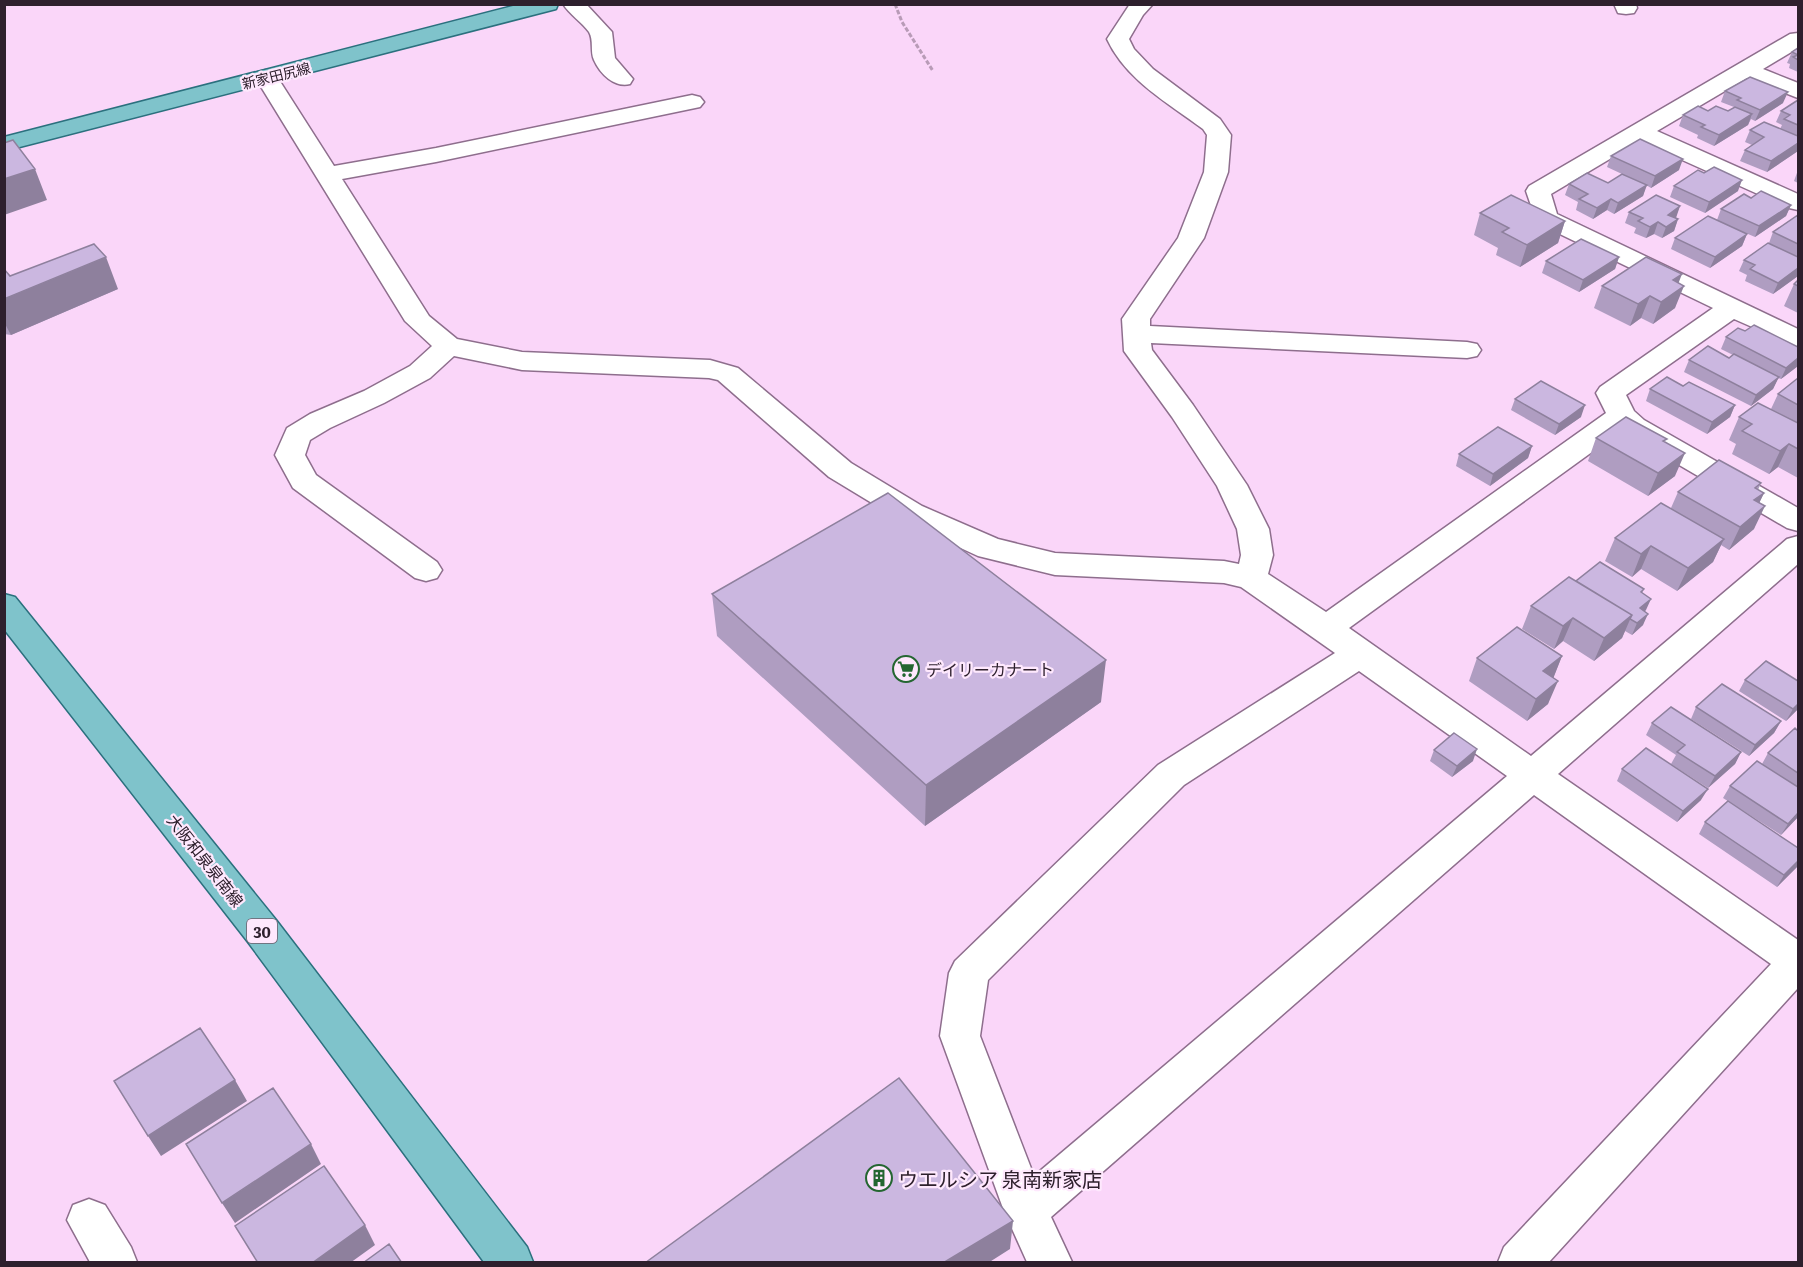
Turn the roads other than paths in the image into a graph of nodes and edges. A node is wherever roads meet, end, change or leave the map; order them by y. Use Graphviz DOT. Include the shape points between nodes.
graph roads {
  1 [pos="548,4"];
  2 [pos="573,4"];
  3 [pos="1143,4"];
  4 [pos="1798,39"];
  5 [pos="1746,70"];
  6 [pos="266,77"];
  7 [pos="622,79"];
  8 [pos="1798,91"];
  9 [pos="692,102"];
  10 [pos="1639,132"];
  11 [pos="4,144"];
  12 [pos="327,174"];
  13 [pos="1798,203"];
  14 [pos="1733,307"];
  15 [pos="1137,334"];
  16 [pos="1798,339"];
  17 [pos="448,346"];
  18 [pos="1467,350"];
  19 [pos="1622,416"];
  20 [pos="1798,521"];
  21 [pos="1798,547"];
  22 [pos="426,570"];
  23 [pos="1251,578"];
  24 [pos="4,605"];
  25 [pos="1326,628"];
  26 [pos="1359,654"];
  27 [pos="1535,775"];
  28 [pos="1798,962"];
  29 [pos="1026,1211"];
  30 [pos="89,1220"];
  31 [pos="115,1263"];
  32 [pos="511,1263"];
  33 [pos="1050,1263"];
  34 [pos="1520,1263"];
  1 -- 6 [label="main road, 新家田尻線"];
  2 -- 7 [label="street" via="601,32 604,59"];
  3 -- 15 [label="street" via="1118,39 1122,50 1138,69 1212,124 1219,135 1216,172 1191,238 1136,319"];
  4 -- 5 [label="street"];
  5 -- 8 [label="street"];
  5 -- 10 [label="street"];
  6 -- 11 [label="main road, 新家田尻線"];
  6 -- 12 [label="street"];
  9 -- 12 [label="street"];
  10 -- 13 [label="street"];
  10 -- 14 [label="street" via="1538,191 1546,218"];
  12 -- 17 [label="street" via="419,321"];
  14 -- 16 [label="street"];
  14 -- 19 [label="street" via="1610,393"];
  15 -- 18 [label="street"];
  15 -- 23 [label="street" via="1138,351 1232,484 1252,529 1257,555"];
  17 -- 22 [label="street" via="420,372 297,435 290,455 304,481"];
  17 -- 23 [label="street" via="522,361 710,369 728,374 840,470 912,513 989,548 1055,564 1224,572"];
  19 -- 20 [label="street" via="1634,427"];
  19 -- 25 [label="street"];
  21 -- 27 [label="street"];
  23 -- 25 [label="street"];
  24 -- 32 [label="main road, 大阪和泉泉南線 / 30" via="262,931"];
  25 -- 26 [label="street"];
  26 -- 27 [label="street"];
  26 -- 29 [label="street" via="1171,775 969,973 960,1036"];
  27 -- 28 [label="street"];
  27 -- 29 [label="street"];
  28 -- 34 [label="street"];
  29 -- 33 [label="street"];
  30 -- 31 [label="street"];
}
